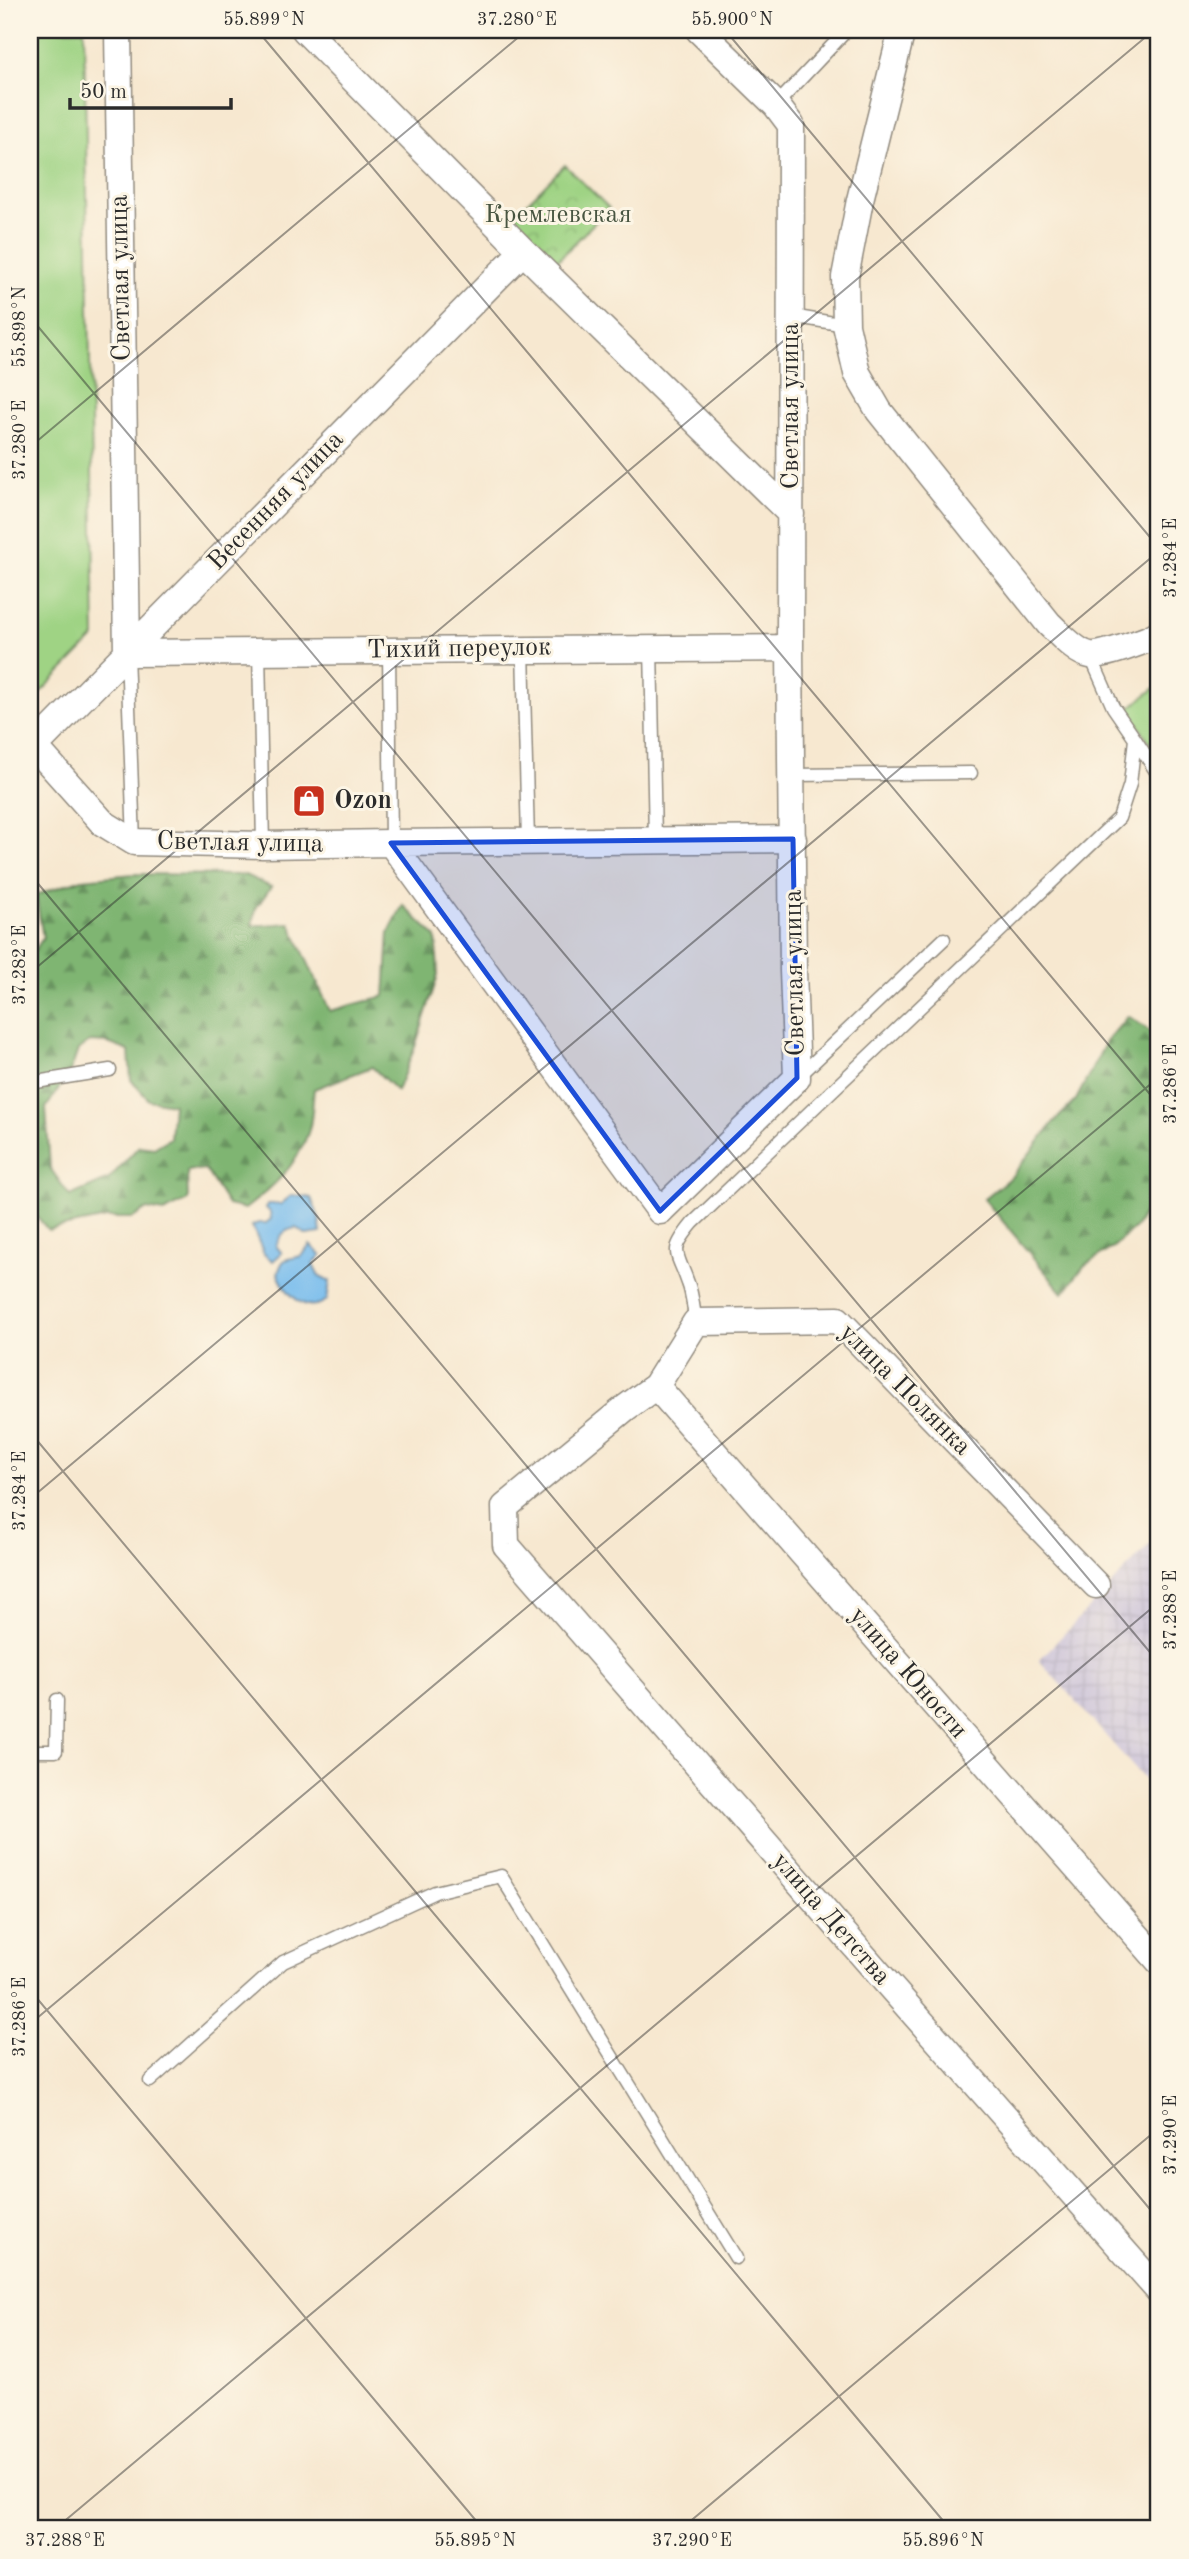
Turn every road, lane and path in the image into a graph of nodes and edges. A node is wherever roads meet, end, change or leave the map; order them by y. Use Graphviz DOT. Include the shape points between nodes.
graph roads {
  1 [pos="118,30"];
  2 [pos="305,30"];
  3 [pos="699,30"];
  4 [pos="847,30"];
  5 [pos="902,30"];
  6 [pos="775,105"];
  7 [pos="523,251"];
  8 [pos="791,316"];
  9 [pos="846,325"];
  10 [pos="791,514"];
  11 [pos="1159,633"];
  12 [pos="651,648"];
  13 [pos="790,648"];
  14 [pos="523,649"];
  15 [pos="389,650"];
  16 [pos="259,651"];
  17 [pos="127,653"];
  18 [pos="1090,655"];
  19 [pos="1135,739"];
  20 [pos="32,749"];
  21 [pos="971,773"];
  22 [pos="793,775"];
  23 [pos="1159,776"];
  24 [pos="655,839"];
  25 [pos="793,839"];
  26 [pos="528,841"];
  27 [pos="134,842"];
  28 [pos="391,843"];
  29 [pos="263,845"];
  30 [pos="944,939"];
  31 [pos="110,1070"];
  32 [pos="797,1078"];
  33 [pos="30,1083"];
  34 [pos="695,1322"];
  35 [pos="656,1386"];
  36 [pos="1096,1585"];
  37 [pos="57,1700"];
  38 [pos="30,1751"];
  39 [pos="1159,1961"];
  40 [pos="150,2081"];
  41 [pos="736,2258"];
  42 [pos="1159,2291"];
  1 -- 17 [label="street, Светлая улица"];
  2 -- 7 [label="street"];
  3 -- 6 [label="street, Светлая улица"];
  4 -- 6 [label="lane"];
  5 -- 9 [label="street" via="845,278"];
  6 -- 8 [label="street, Светлая улица" via="791,125"];
  7 -- 10 [label="street"];
  7 -- 17 [label="street, Весенняя улица"];
  8 -- 9 [label="lane"];
  8 -- 10 [label="street, Светлая улица"];
  9 -- 18 [label="street" via="857,373 879,411 1049,624"];
  10 -- 13 [label="street, Светлая улица"];
  11 -- 18 [label="street"];
  12 -- 13 [label="street, Тихий переулок"];
  12 -- 14 [label="street, Тихий переулок"];
  12 -- 24 [label="lane"];
  13 -- 22 [label="street, Светлая улица"];
  14 -- 15 [label="street, Тихий переулок"];
  14 -- 26 [label="lane"];
  15 -- 16 [label="street, Тихий переулок"];
  15 -- 28 [label="lane"];
  16 -- 17 [label="street, Тихий переулок"];
  16 -- 29 [label="lane"];
  17 -- 20 [label="street, Весенняя улица"];
  17 -- 27 [label="lane"];
  18 -- 19 [label="lane" via="1113,707"];
  19 -- 23 [label="lane"];
  19 -- 34 [label="lane" via="1130,784 1119,817 678,1241 677,1258 689,1283"];
  20 -- 27 [label="street, Светлая улица" via="103,823"];
  21 -- 22 [label="lane"];
  22 -- 25 [label="street, Светлая улица"];
  24 -- 25 [label="street"];
  24 -- 26 [label="street"];
  25 -- 32 [label="street, Светлая улица"];
  26 -- 28 [label="street"];
  27 -- 29 [label="street, Светлая улица"];
  28 -- 29 [label="street, Светлая улица"];
  28 -- 32 [label="street, Светлая улица" via="660,1211"];
  30 -- 32 [label="lane"];
  31 -- 33 [label="lane"];
  34 -- 35 [label="street"];
  34 -- 36 [label="street, улица Полянка" via="838,1320"];
  35 -- 39 [label="street, улица Юности"];
  35 -- 42 [label="street, улица Детства" via="505,1507 506,1545"];
  37 -- 38 [label="lane" via="56,1751"];
  40 -- 41 [label="lane" via="283,1962 435,1892 501,1876"];
}
